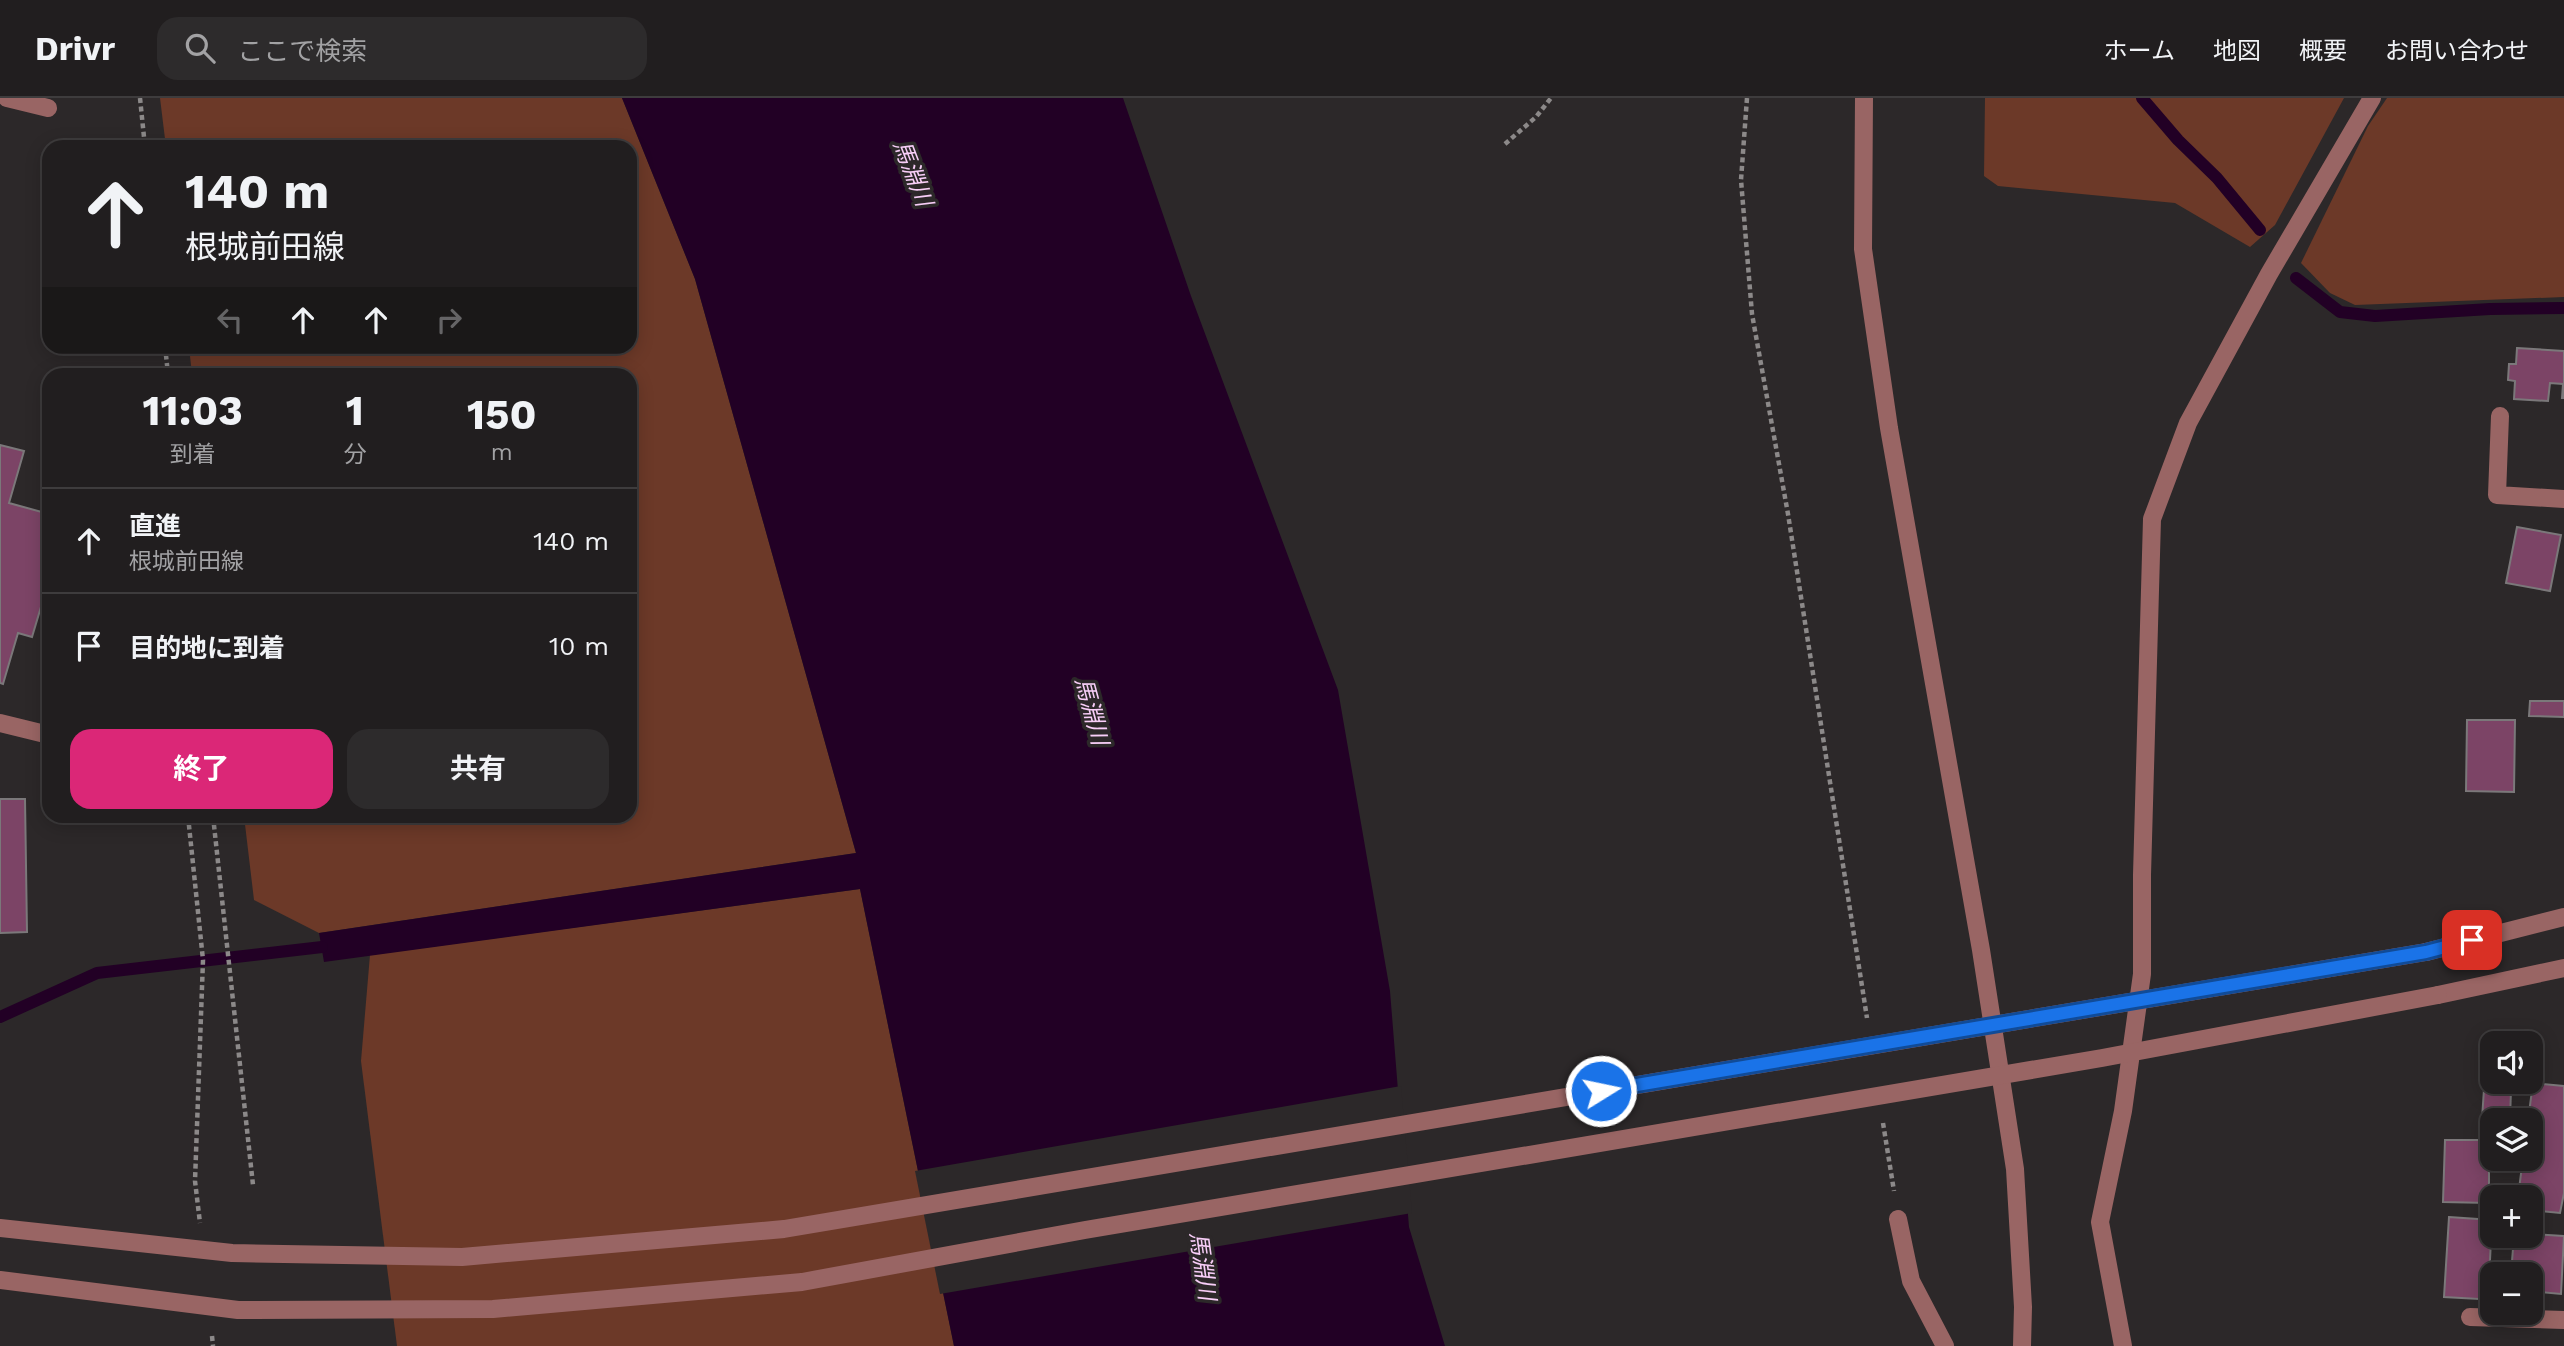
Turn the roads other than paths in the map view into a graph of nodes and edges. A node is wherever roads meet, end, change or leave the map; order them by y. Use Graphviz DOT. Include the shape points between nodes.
graph roads {
  1 [pos="7,98"];
  2 [pos="1864,98"];
  3 [pos="2372,98"];
  4 [pos="48,108"];
  5 [pos="2500,416"];
  6 [pos="2564,499"];
  7 [pos="0,723"];
  8 [pos="42,733"];
  9 [pos="2564,917"];
  10 [pos="2564,968"];
  11 [pos="1898,1219"];
  12 [pos="0,1228"];
  13 [pos="0,1280"];
  14 [pos="2470,1317"];
  15 [pos="2564,1320"];
  16 [pos="1945,1346"];
  17 [pos="2022,1346"];
  18 [pos="2123,1346"];
  1 -- 4 [label="street"];
  2 -- 17 [label="street" via="1863,249 1889,428 2015,1169"];
  3 -- 18 [label="street" via="2188,422 2152,519 2142,974 2123,1111 2100,1222"];
  5 -- 6 [label="street" via="2497,495"];
  7 -- 8 [label="street"];
  9 -- 12 [label="street, bridge" via="2426,952 784,1229 461,1257 232,1253"];
  10 -- 13 [label="street, bridge" via="2088,1061 802,1282 493,1309 238,1310"];
  11 -- 16 [label="street" via="1911,1281"];
  14 -- 15 [label="street"];
}
